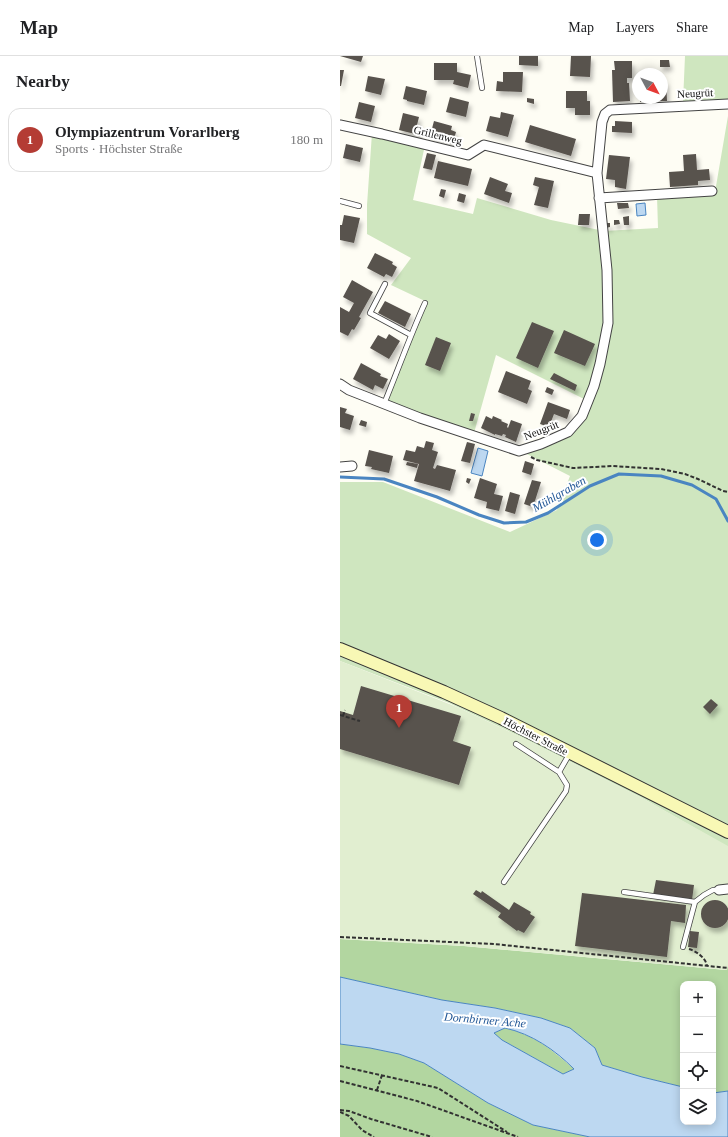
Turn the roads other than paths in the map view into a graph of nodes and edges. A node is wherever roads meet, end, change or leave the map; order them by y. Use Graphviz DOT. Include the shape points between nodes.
graph roads {
  1 [pos="477,56"];
  2 [pos="482,88"];
  3 [pos="728,104"];
  4 [pos="340,125"];
  5 [pos="597,173"];
  6 [pos="712,191"];
  7 [pos="599,198"];
  8 [pos="340,201"];
  9 [pos="359,206"];
  10 [pos="385,284"];
  11 [pos="425,302"];
  12 [pos="411,335"];
  13 [pos="340,384"];
  14 [pos="384,404"];
  15 [pos="352,466"];
  16 [pos="340,467"];
  17 [pos="340,649"];
  18 [pos="516,744"];
  19 [pos="570,752"];
  20 [pos="559,772"];
  21 [pos="728,832"];
  22 [pos="504,882"];
  23 [pos="723,890"];
  24 [pos="624,892"];
  25 [pos="695,902"];
  26 [pos="683,947"];
  1 -- 2 [label="lane"];
  3 -- 5 [label="street, Neugrüt" via="610,110 602,122"];
  4 -- 5 [label="street, Grillenweg" via="468,155 484,145"];
  5 -- 7 [label="street, Neugrüt"];
  6 -- 7 [label="street"];
  7 -- 14 [label="street, Neugrüt" via="607,270 608,323 594,386 582,416 568,432 519,451"];
  8 -- 9 [label="lane"];
  10 -- 12 [label="lane" via="370,314"];
  11 -- 12 [label="lane"];
  12 -- 14 [label="lane"];
  13 -- 14 [label="street, Neugrüt"];
  15 -- 16 [label="street"];
  17 -- 19 [label="main road, Höchster Straße" via="444,692"];
  18 -- 20 [label="lane"];
  19 -- 20 [label="lane"];
  19 -- 21 [label="main road, Höchster Straße"];
  20 -- 22 [label="lane" via="567,785 566,791"];
  23 -- 25 [label="lane" via="713,890"];
  24 -- 25 [label="lane"];
  25 -- 26 [label="lane"];
}
